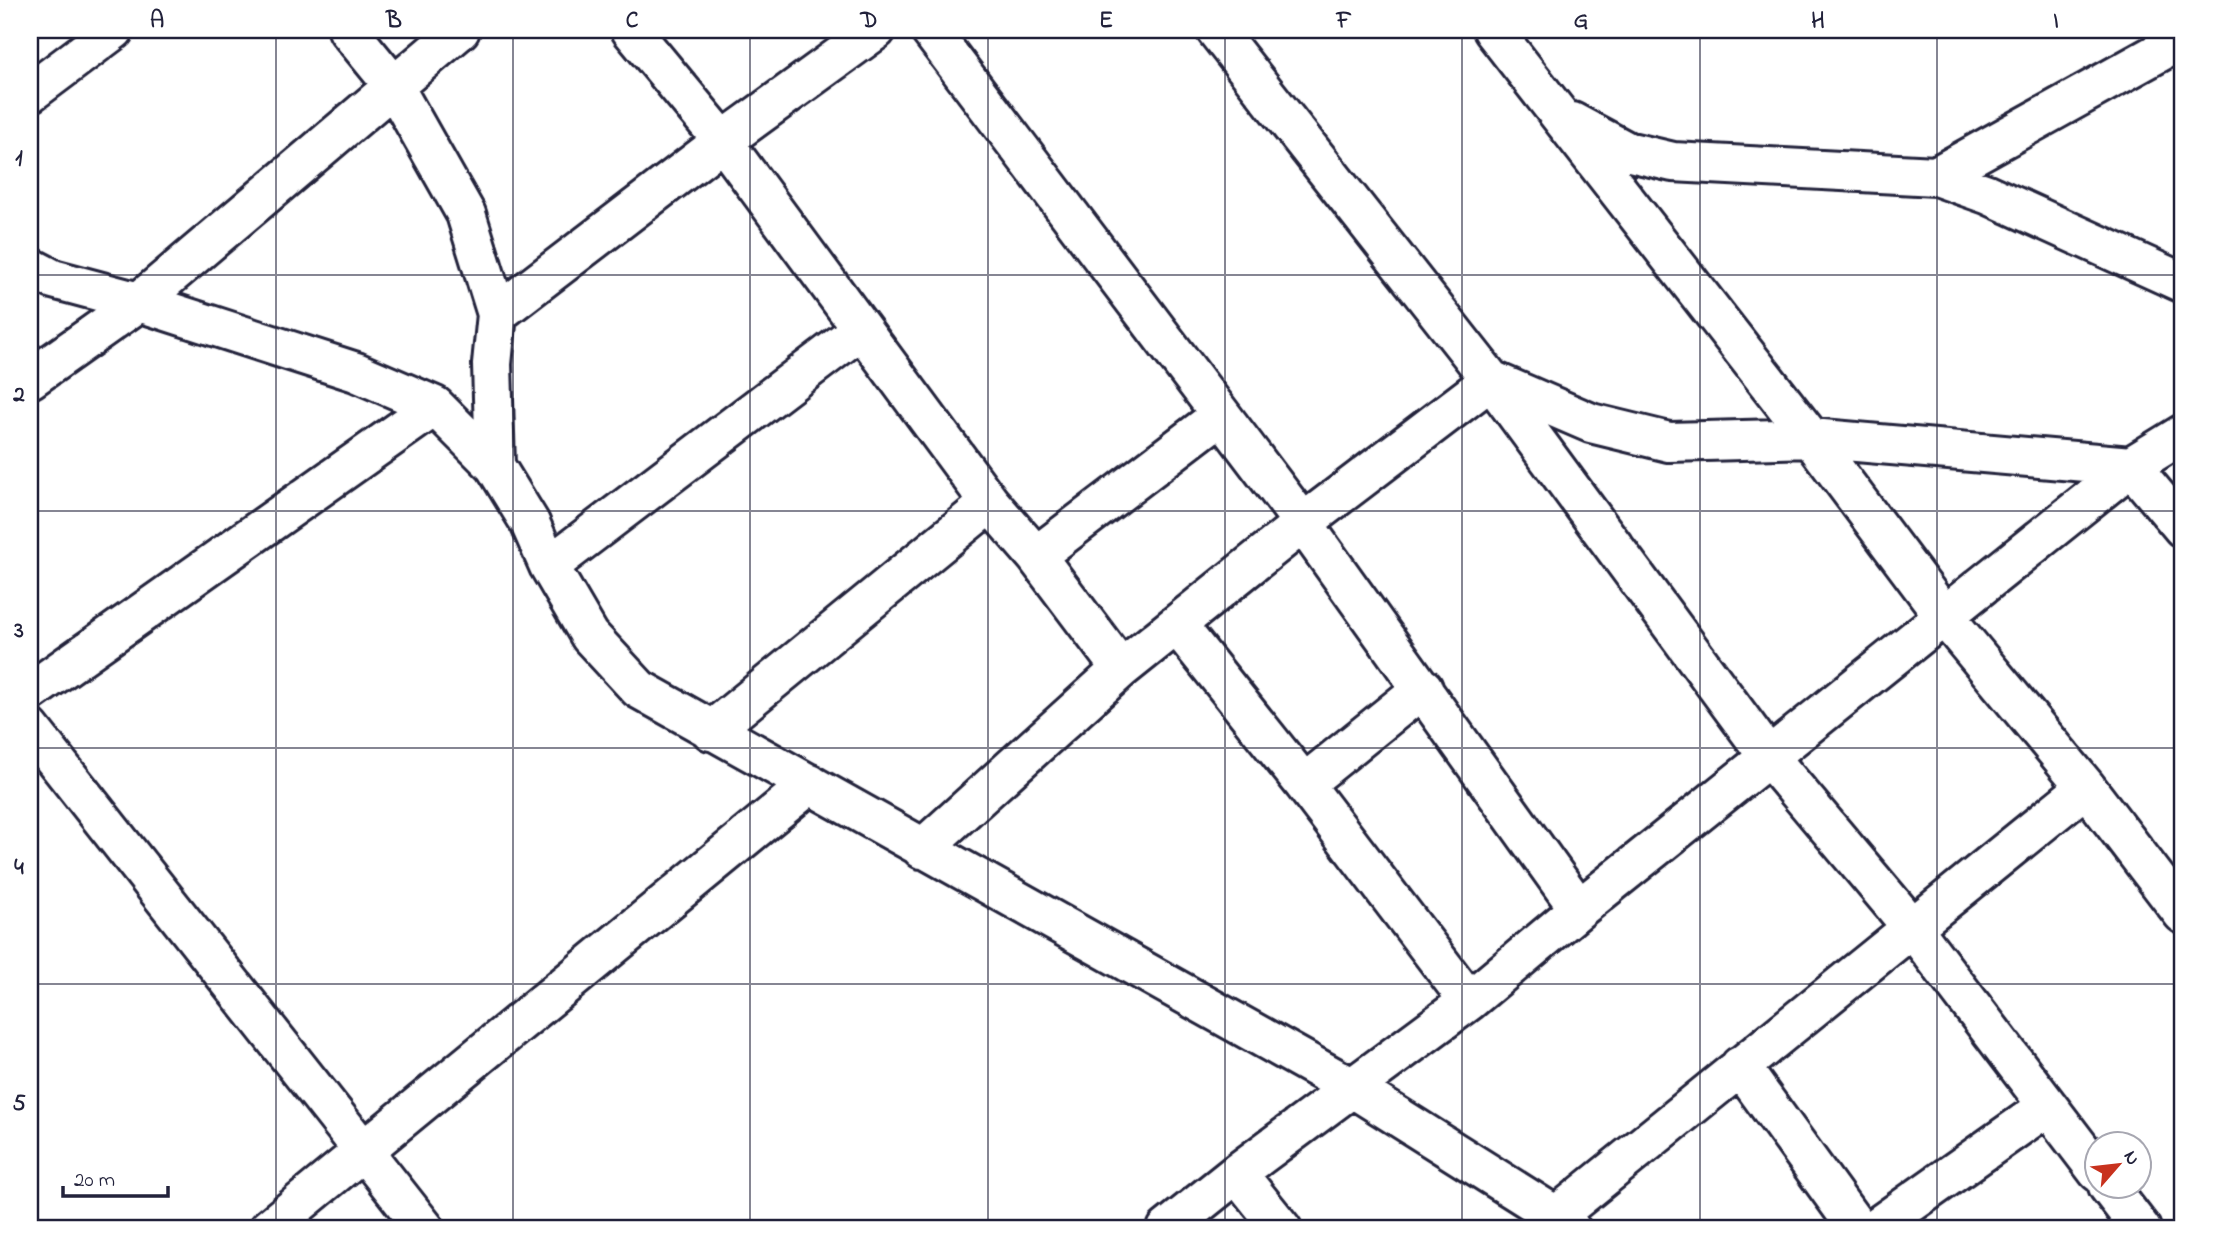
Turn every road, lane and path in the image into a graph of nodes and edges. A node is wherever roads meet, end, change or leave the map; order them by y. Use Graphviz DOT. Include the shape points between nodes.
graph roads {
  1 [pos="114,30"];
  2 [pos="348,30"];
  3 [pos="460,30"];
  4 [pos="631,30"];
  5 [pos="876,30"];
  6 [pos="930,30"];
  7 [pos="1216,30"];
  8 [pos="1493,30"];
  9 [pos="2183,39"];
  10 [pos="393,85"];
  11 [pos="30,93"];
  12 [pos="1558,115"];
  13 [pos="723,141"];
  14 [pos="1936,176"];
  15 [pos="30,267"];
  16 [pos="2183,283"];
  17 [pos="139,302"];
  18 [pos="497,314"];
  19 [pos="860,330"];
  20 [pos="30,379"];
  21 [pos="1491,380"];
  22 [pos="435,406"];
  23 [pos="1221,415"];
  24 [pos="2183,434"];
  25 [pos="1811,438"];
  26 [pos="495,466"];
  27 [pos="2131,466"];
  28 [pos="990,503"];
  29 [pos="1303,523"];
  30 [pos="2183,528"];
  31 [pos="1036,556"];
  32 [pos="549,566"];
  33 [pos="1944,617"];
  34 [pos="1178,626"];
  35 [pos="1121,669"];
  36 [pos="1423,688"];
  37 [pos="30,692"];
  38 [pos="30,728"];
  39 [pos="711,731"];
  40 [pos="1768,757"];
  41 [pos="810,784"];
  42 [pos="1304,784"];
  43 [pos="2085,787"];
  44 [pos="922,849"];
  45 [pos="1579,909"];
  46 [pos="2183,914"];
  47 [pos="1911,926"];
  48 [pos="1469,1001"];
  49 [pos="1740,1066"];
  50 [pos="1352,1087"];
  51 [pos="2048,1106"];
  52 [pos="364,1153"];
  53 [pos="2084,1154"];
  54 [pos="1237,1173"];
  55 [pos="2119,1200"];
  56 [pos="1564,1223"];
  57 [pos="268,1229"];
  58 [pos="425,1229"];
  59 [pos="1167,1229"];
  60 [pos="1282,1229"];
  61 [pos="1858,1229"];
  62 [pos="1874,1229"];
  63 [pos="2141,1229"];
  1 -- 11 [label="street"];
  2 -- 10 [label="street"];
  3 -- 10 [label="street"];
  4 -- 13 [label="street"];
  5 -- 13 [label="street"];
  6 -- 23 [label="street"];
  7 -- 21 [label="street"];
  8 -- 12 [label="street"];
  9 -- 14 [label="street"];
  10 -- 17 [label="street"];
  10 -- 18 [label="street" via="466,214"];
  12 -- 14 [label="street" via="1626,151 1674,162"];
  12 -- 25 [label="street"];
  13 -- 18 [label="street"];
  13 -- 19 [label="street"];
  14 -- 16 [label="street" via="1987,194"];
  15 -- 17 [label="street" via="53,279"];
  17 -- 20 [label="street"];
  17 -- 22 [label="street" via="355,372"];
  18 -- 26 [label="street" via="492,364"];
  19 -- 28 [label="street"];
  19 -- 32 [label="street"];
  21 -- 25 [label="street" via="1591,423 1669,442"];
  21 -- 29 [label="street"];
  21 -- 40 [label="street"];
  22 -- 26 [label="street"];
  22 -- 37 [label="street"];
  23 -- 29 [label="street"];
  23 -- 31 [label="street"];
  24 -- 27 [label="street"];
  25 -- 27 [label="street"];
  25 -- 33 [label="street"];
  26 -- 32 [label="street" via="530,523"];
  27 -- 30 [label="street"];
  27 -- 33 [label="street"];
  28 -- 31 [label="street"];
  28 -- 39 [label="street"];
  29 -- 34 [label="street"];
  29 -- 36 [label="street"];
  31 -- 35 [label="street"];
  32 -- 39 [label="street" via="590,636 639,689"];
  33 -- 40 [label="street"];
  33 -- 43 [label="street"];
  34 -- 35 [label="street"];
  34 -- 42 [label="street"];
  35 -- 44 [label="street"];
  36 -- 42 [label="street"];
  36 -- 45 [label="street"];
  38 -- 52 [label="street"];
  39 -- 41 [label="street"];
  40 -- 45 [label="street"];
  40 -- 47 [label="street"];
  41 -- 44 [label="street"];
  41 -- 52 [label="street"];
  42 -- 48 [label="street"];
  43 -- 46 [label="street"];
  43 -- 47 [label="street"];
  44 -- 50 [label="street"];
  45 -- 48 [label="street"];
  47 -- 49 [label="street"];
  47 -- 51 [label="street"];
  48 -- 50 [label="street"];
  49 -- 56 [label="street"];
  49 -- 61 [label="street"];
  50 -- 54 [label="street"];
  50 -- 56 [label="street"];
  51 -- 53 [label="street"];
  51 -- 62 [label="street"];
  52 -- 57 [label="street"];
  52 -- 58 [label="street"];
  54 -- 59 [label="street"];
  54 -- 60 [label="street"];
  55 -- 63 [label="street"];
}
